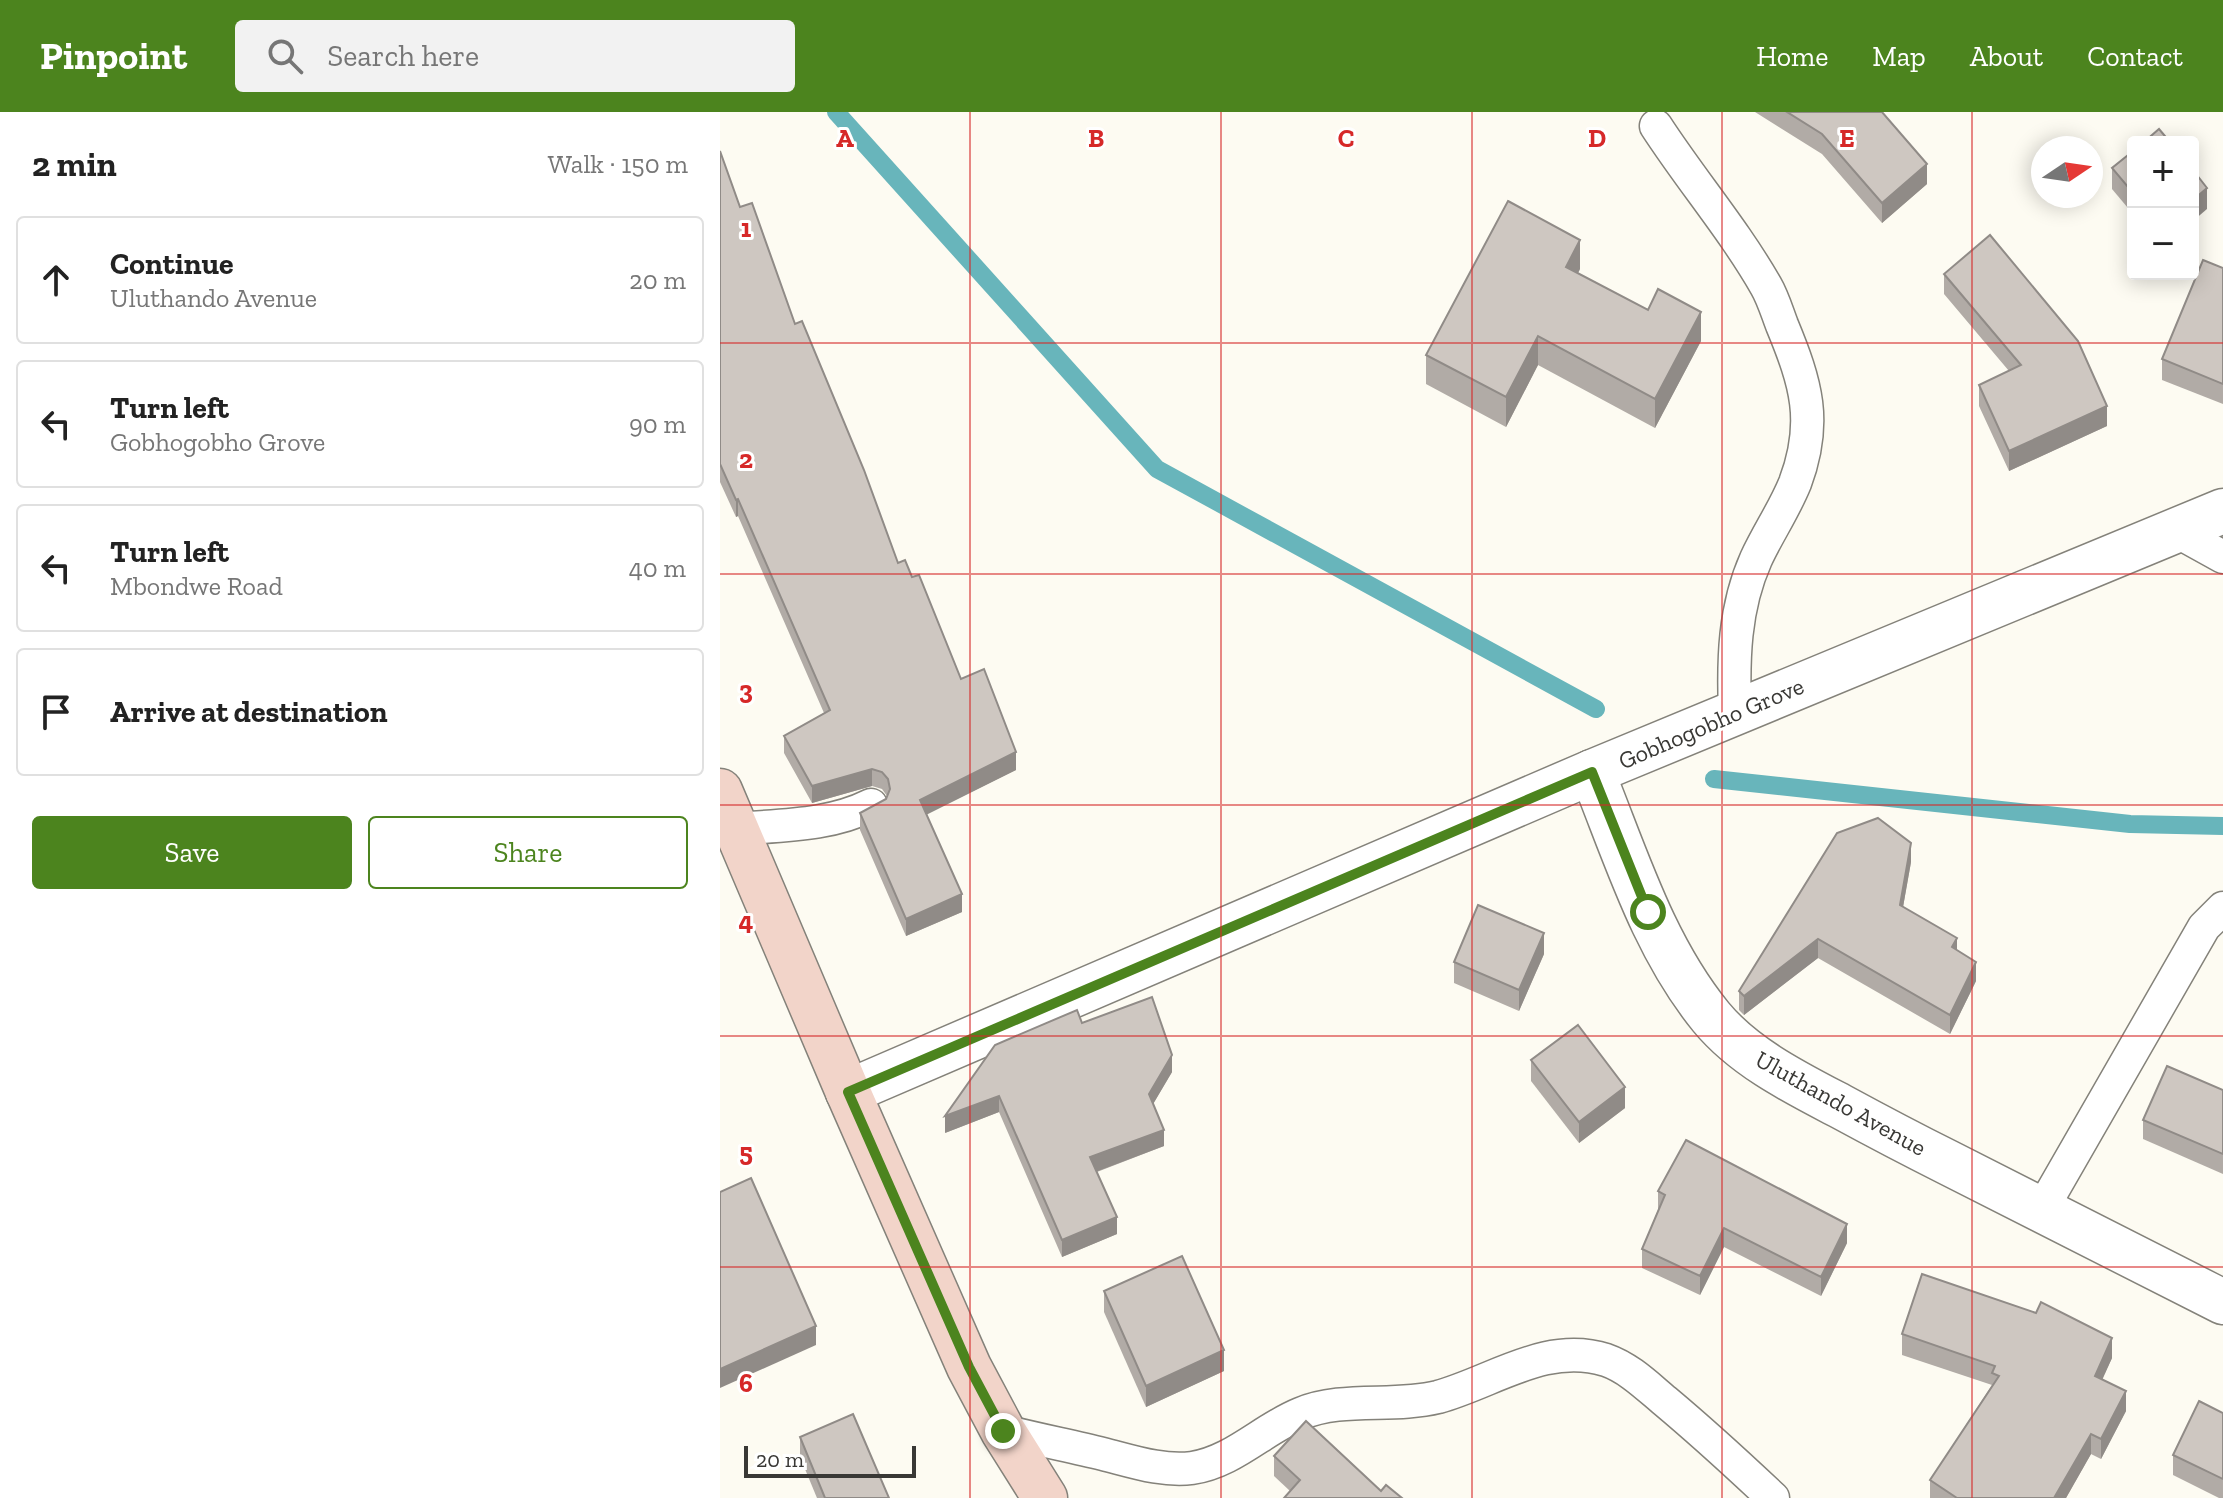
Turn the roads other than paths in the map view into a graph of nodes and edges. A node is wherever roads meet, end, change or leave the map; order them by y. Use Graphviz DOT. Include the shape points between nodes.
graph roads {
  1 [pos="1656,126"];
  2 [pos="2223,511"];
  3 [pos="2176,531"];
  4 [pos="2223,557"];
  5 [pos="1735,713"];
  6 [pos="1592,772"];
  7 [pos="871,805"];
  8 [pos="728,810"];
  9 [pos="2223,908"];
  10 [pos="848,1092"];
  11 [pos="2042,1209"];
  12 [pos="2223,1302"];
  13 [pos="1003,1431"];
  14 [pos="1045,1498"];
  15 [pos="1773,1498"];
  1 -- 5 [label="lane" via="1768,289 1807,396 1805,449 1795,481 1757,557 1739,609"];
  2 -- 3 [label="street, Gobhogobho Grove"];
  3 -- 4 [label="lane"];
  3 -- 5 [label="street, Gobhogobho Grove"];
  5 -- 6 [label="street, Gobhogobho Grove"];
  6 -- 10 [label="street, Gobhogobho Grove"];
  6 -- 11 [label="street, Uluthando Avenue" via="1667,950 1689,988 1723,1029 1792,1081"];
  7 -- 8 [label="lane" via="824,821"];
  8 -- 10 [label="street"];
  9 -- 11 [label="lane" via="2204,927"];
  10 -- 13 [label="street" via="969,1367"];
  11 -- 12 [label="street, Uluthando Avenue"];
  13 -- 14 [label="street"];
  13 -- 15 [label="lane" via="1137,1463 1191,1468 1238,1450 1302,1412 1436,1397 1537,1360 1586,1356 1634,1375"];
}
